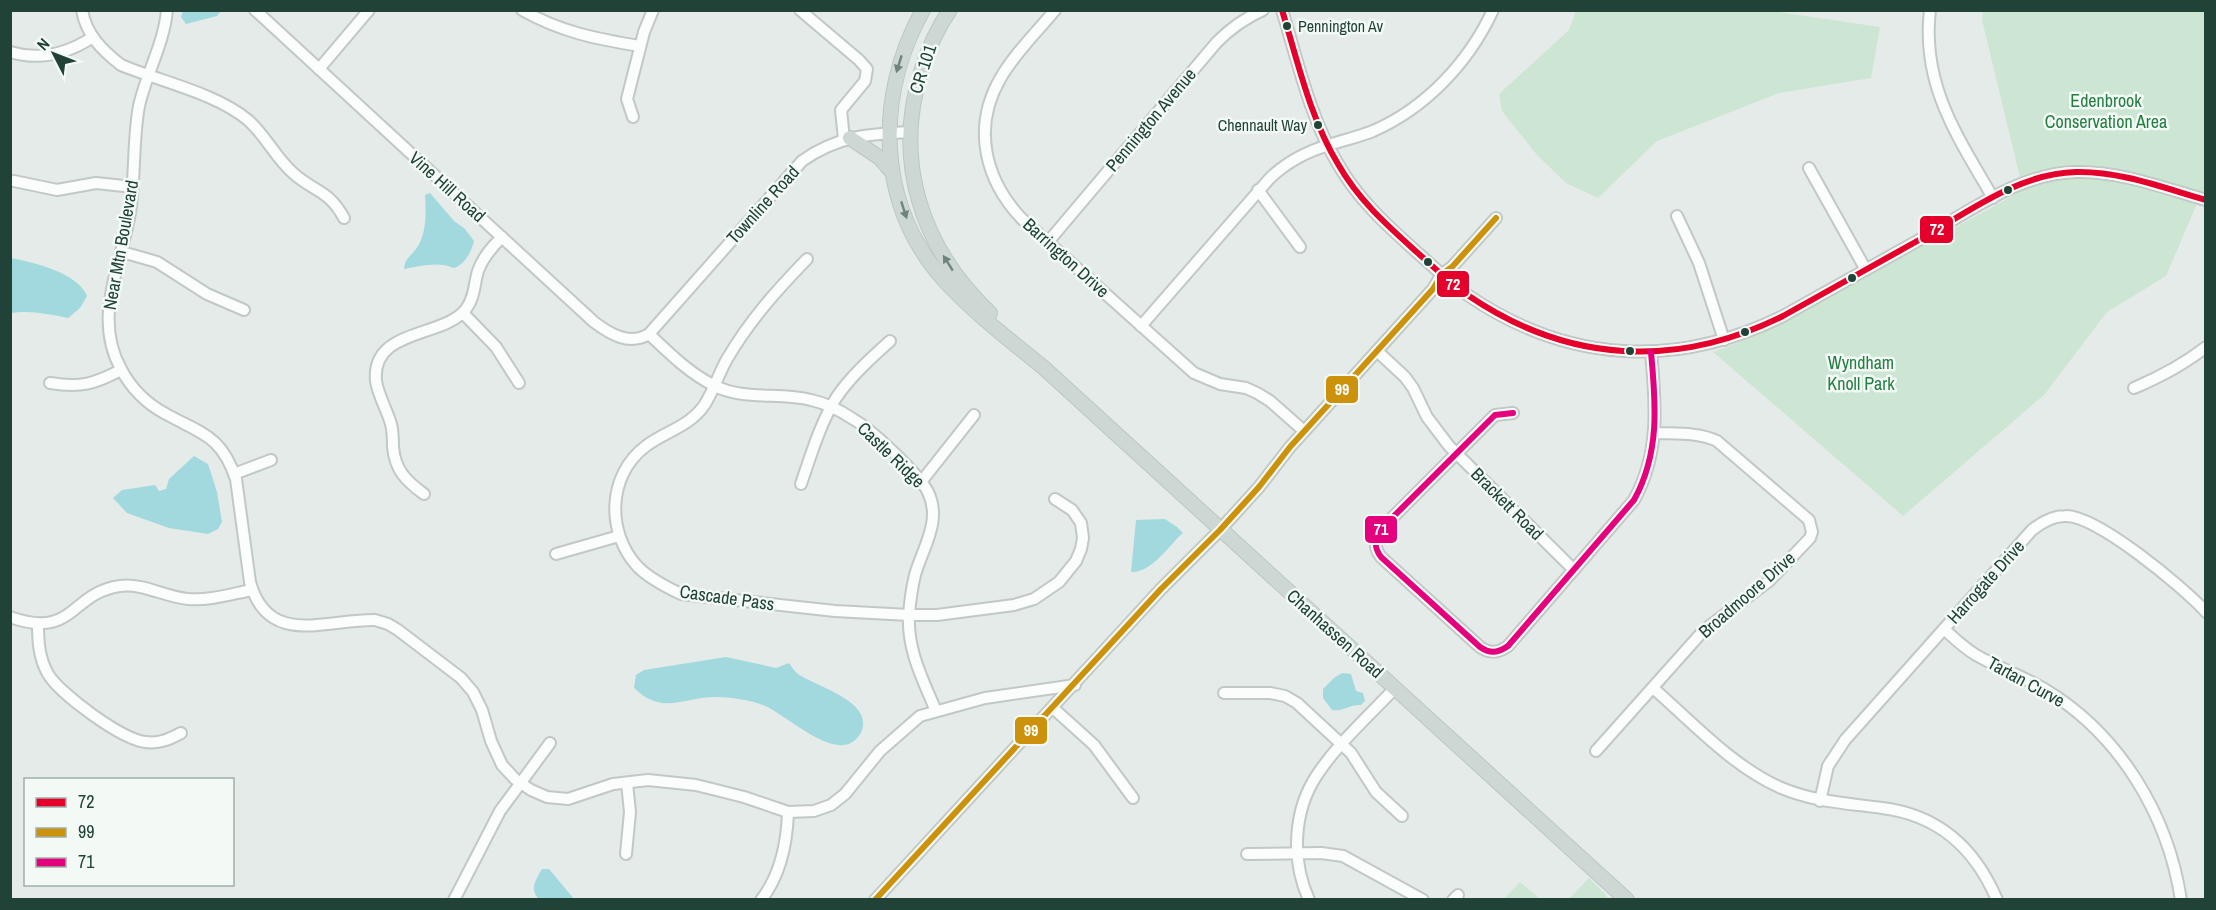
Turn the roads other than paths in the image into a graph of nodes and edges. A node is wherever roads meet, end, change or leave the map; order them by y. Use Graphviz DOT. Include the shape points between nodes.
graph roads {
  1 [pos="82,10"];
  2 [pos="167,10"];
  3 [pos="255,10"];
  4 [pos="369,10"];
  5 [pos="522,10"];
  6 [pos="653,10"];
  7 [pos="800,10"];
  8 [pos="923,10"];
  9 [pos="950,10"];
  10 [pos="1055,10"];
  11 [pos="1263,10"];
  12 [pos="1282,10"];
  13 [pos="1493,10"];
  14 [pos="1930,10"];
  15 [pos="93,37"];
  16 [pos="639,46"];
  17 [pos="10,52"];
  18 [pos="319,69"];
  19 [pos="150,76"];
  20 [pos="633,117"];
  21 [pos="910,132"];
  22 [pos="888,133"];
  23 [pos="847,138"];
  24 [pos="1328,145"];
  25 [pos="1809,168"];
  26 [pos="893,173"];
  27 [pos="14,181"];
  28 [pos="133,187"];
  29 [pos="1258,190"];
  30 [pos="1993,198"];
  31 [pos="2205,200"];
  32 [pos="1677,216"];
  33 [pos="344,218"];
  34 [pos="1497,218"];
  35 [pos="502,237"];
  36 [pos="1048,242"];
  37 [pos="1300,247"];
  38 [pos="122,252"];
  39 [pos="807,259"];
  40 [pos="1866,270"];
  41 [pos="1442,274"];
  42 [pos="244,310"];
  43 [pos="463,313"];
  44 [pos="1141,326"];
  45 [pos="649,334"];
  46 [pos="1724,340"];
  47 [pos="890,341"];
  48 [pos="2205,347"];
  49 [pos="1377,351"];
  50 [pos="1651,352"];
  51 [pos="1044,368"];
  52 [pos="121,370"];
  53 [pos="50,383"];
  54 [pos="519,383"];
  55 [pos="713,386"];
  56 [pos="2134,388"];
  57 [pos="831,408"];
  58 [pos="1513,413"];
  59 [pos="974,415"];
  60 [pos="1304,431"];
  61 [pos="1654,433"];
  62 [pos="1456,453"];
  63 [pos="271,460"];
  64 [pos="234,474"];
  65 [pos="921,482"];
  66 [pos="801,484"];
  67 [pos="424,494"];
  68 [pos="1055,499"];
  69 [pos="1220,530"];
  70 [pos="619,536"];
  71 [pos="556,554"];
  72 [pos="1574,570"];
  73 [pos="252,590"];
  74 [pos="2205,612"];
  75 [pos="909,615"];
  76 [pos="10,617"];
  77 [pos="38,624"];
  78 [pos="1944,629"];
  79 [pos="1075,685"];
  80 [pos="1395,688"];
  81 [pos="1653,688"];
  82 [pos="1224,693"];
  83 [pos="1053,708"];
  84 [pos="936,711"];
  85 [pos="181,733"];
  86 [pos="550,743"];
  87 [pos="1342,744"];
  88 [pos="1596,751"];
  89 [pos="520,783"];
  90 [pos="627,783"];
  91 [pos="1133,798"];
  92 [pos="1820,801"];
  93 [pos="788,812"];
  94 [pos="1402,816"];
  95 [pos="626,854"];
  96 [pos="1247,854"];
  97 [pos="1297,854"];
  98 [pos="453,900"];
  99 [pos="760,900"];
  100 [pos="875,900"];
  101 [pos="1309,900"];
  102 [pos="1423,900"];
  103 [pos="1627,900"];
  104 [pos="1997,900"];
  105 [pos="2181,900"];
  1 -- 15 [label="street"];
  2 -- 19 [label="street, Near Mtn Boulevard"];
  3 -- 18 [label="street, Vine Hill Road"];
  4 -- 18 [label="street"];
  5 -- 16 [label="street" via="569,33"];
  6 -- 16 [label="street"];
  7 -- 23 [label="street" via="867,69 865,81 841,111"];
  8 -- 22 [label="main road, CR 101, one-way" via="897,70"];
  9 -- 21 [label="main road, CR 101 / CR 101" via="937,28 926,57 910,113"];
  10 -- 36 [label="street, Barrington Drive" via="999,79 986,116 985,135 986,153 998,189 1022,219"];
  11 -- 36 [label="street, Pennington Avenue" via="1231,28 1217,42"];
  12 -- 24 [label="street"];
  13 -- 24 [label="street" via="1468,53 1426,98 1374,130"];
  14 -- 30 [label="street" via="1929,52 1941,102"];
  15 -- 17 [label="street" via="51,55"];
  15 -- 19 [label="street" via="121,65"];
  16 -- 20 [label="street" via="627,99"];
  18 -- 35 [label="street, Vine Hill Road"];
  19 -- 28 [label="street, Near Mtn Boulevard" via="139,106"];
  19 -- 33 [label="street" via="212,99 239,114 263,135 286,167 333,200"];
  21 -- 22 [label="street, Townline Road"];
  51 -- 21 [label="main road, CR 101, one-way" via="957,277 938,247 919,203"];
  22 -- 23 [label="street, Townline Road"];
  22 -- 26 [label="main road"];
  23 -- 26 [label="main road" via="880,158"];
  23 -- 45 [label="street, Townline Road" via="822,148 793,169"];
  24 -- 29 [label="street" via="1282,167"];
  24 -- 41 [label="street" via="1354,190 1374,213"];
  25 -- 40 [label="street"];
  26 -- 51 [label="main road, one-way" via="908,224 942,277"];
  27 -- 28 [label="street" via="57,190 96,183"];
  28 -- 38 [label="street, Near Mtn Boulevard"];
  29 -- 37 [label="street"];
  29 -- 44 [label="street"];
  30 -- 31 [label="street" via="2038,178 2075,172 2116,175"];
  30 -- 40 [label="street"];
  32 -- 46 [label="street" via="1699,263"];
  34 -- 41 [label="street"];
  35 -- 43 [label="street" via="484,258 475,291"];
  35 -- 45 [label="street, Vine Hill Road" via="605,330 628,340"];
  36 -- 44 [label="street, Barrington Drive"];
  38 -- 42 [label="street" via="157,262 207,294"];
  38 -- 52 [label="street, Near Mtn Boulevard" via="107,315"];
  39 -- 55 [label="street, Cascade Pass" via="745,330"];
  40 -- 46 [label="street" via="1753,331"];
  41 -- 49 [label="street"];
  41 -- 50 [label="street" via="1478,302 1530,330 1599,349"];
  43 -- 54 [label="street" via="496,347"];
  43 -- 67 [label="street" via="391,346 378,363 377,384 392,428 394,458 403,478"];
  44 -- 60 [label="street, Barrington Drive" via="1194,373 1220,384 1246,387 1270,401"];
  45 -- 55 [label="street, Castle Ridge"];
  46 -- 50 [label="street" via="1676,351"];
  47 -- 57 [label="street"];
  48 -- 56 [label="street" via="2168,373"];
  49 -- 60 [label="street"];
  49 -- 62 [label="street, Brackett Road" via="1405,376 1437,432"];
  50 -- 61 [label="street"];
  51 -- 69 [label="main road, Chanhassen Road"];
  52 -- 53 [label="street" via="81,386"];
  52 -- 64 [label="street, Near Mtn Boulevard" via="148,402 210,438 222,450"];
  55 -- 57 [label="street, Castle Ridge" via="738,394 812,400"];
  55 -- 70 [label="street, Cascade Pass" via="696,415 646,446 630,463 619,483 615,508"];
  57 -- 65 [label="street, Castle Ridge" via="855,420"];
  57 -- 66 [label="street"];
  58 -- 62 [label="street" via="1495,415"];
  59 -- 65 [label="street"];
  60 -- 69 [label="street"];
  61 -- 72 [label="street" via="1651,463 1634,500"];
  61 -- 81 [label="street, Broadmoore Drive" via="1707,436 1717,441 1809,520 1812,532 1769,581 1704,630"];
  62 -- 72 [label="street, Brackett Road"];
  62 -- 72 [label="street" via="1380,530 1375,544 1381,557 1486,652 1508,646"];
  63 -- 64 [label="street"];
  64 -- 73 [label="street, Near Mtn Boulevard"];
  65 -- 75 [label="street, Castle Ridge" via="933,507 933,524 915,575"];
  68 -- 75 [label="street, Cascade Pass" via="1072,510 1081,523 1083,538 1076,561 1049,590 1014,605"];
  69 -- 79 [label="street"];
  69 -- 80 [label="main road, Chanhassen Road"];
  70 -- 71 [label="street"];
  70 -- 75 [label="street, Cascade Pass" via="639,568 681,594"];
  73 -- 77 [label="street" via="188,599 136,586 120,586 92,597 58,621"];
  73 -- 89 [label="street, Near Mtn Boulevard" via="270,616 294,626 375,620 398,630 461,678 473,692 502,765"];
  74 -- 78 [label="street, Harrogate Drive" via="2167,577 2091,522 2067,516 2032,530"];
  75 -- 84 [label="street, Castle Ridge" via="912,653"];
  76 -- 77 [label="street"];
  77 -- 85 [label="street" via="41,657 47,672 68,697 132,739 157,742"];
  78 -- 92 [label="street, Harrogate Drive" via="1835,753"];
  78 -- 105 [label="street, Tartan Curve" via="1977,655 2072,708 2116,752 2151,804 2173,862"];
  79 -- 83 [label="street"];
  79 -- 84 [label="street" via="985,698"];
  80 -- 87 [label="street"];
  80 -- 103 [label="main road, Chanhassen Road"];
  81 -- 88 [label="street, Broadmoore Drive"];
  81 -- 92 [label="street" via="1749,770 1781,788"];
  82 -- 87 [label="street" via="1285,696"];
  83 -- 91 [label="street" via="1094,745"];
  83 -- 100 [label="street"];
  84 -- 93 [label="street" via="920,716 903,730 831,805 814,811"];
  86 -- 89 [label="street"];
  87 -- 94 [label="street" via="1376,792"];
  87 -- 97 [label="street" via="1316,775 1304,803 1297,826"];
  89 -- 90 [label="street" via="547,797 568,799"];
  89 -- 98 [label="street" via="500,811"];
  90 -- 93 [label="street" via="648,780 696,785"];
  90 -- 95 [label="street" via="630,812"];
  92 -- 104 [label="street" via="1904,812 1944,830 1977,860"];
  93 -- 99 [label="street" via="787,838 769,889"];
  96 -- 97 [label="street"];
  97 -- 101 [label="street"];
  97 -- 102 [label="street" via="1343,856"];
}
